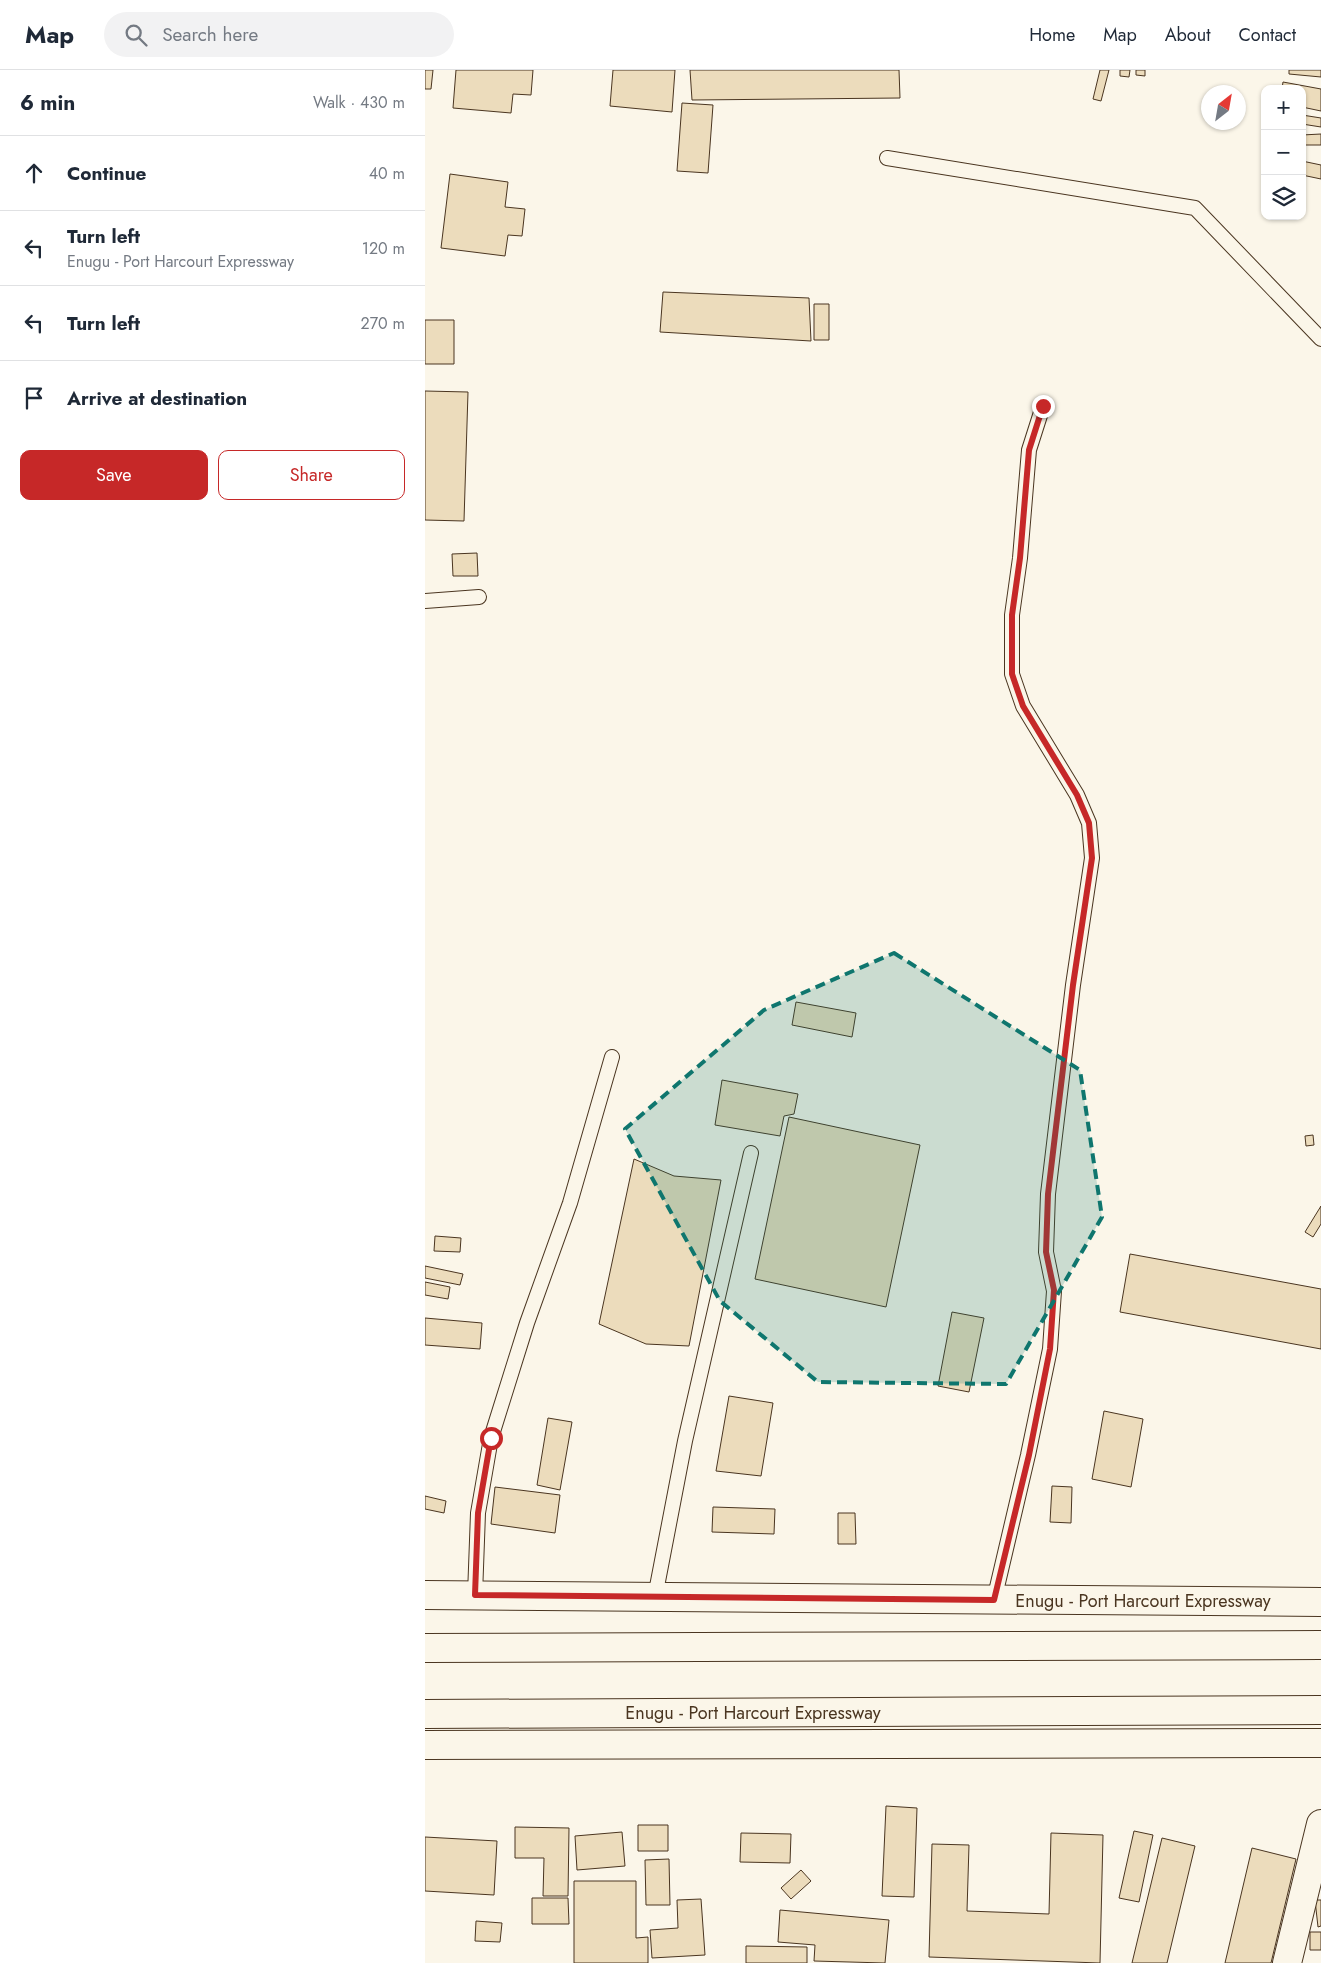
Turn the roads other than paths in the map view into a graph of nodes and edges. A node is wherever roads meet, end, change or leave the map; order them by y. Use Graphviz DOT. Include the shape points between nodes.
graph roads {
  1 [pos="887,158"];
  2 [pos="1321,339"];
  3 [pos="1043,406"];
  4 [pos="479,596"];
  5 [pos="425,601"];
  6 [pos="612,1056"];
  7 [pos="751,1153"];
  8 [pos="425,1594"];
  9 [pos="475,1595"];
  10 [pos="655,1597"];
  11 [pos="994,1600"];
  12 [pos="1321,1602"];
  13 [pos="1321,1645"];
  14 [pos="425,1648"];
  15 [pos="1321,1710"];
  16 [pos="425,1714"];
  17 [pos="1321,1743"];
  18 [pos="425,1745"];
  19 [pos="1321,1824"];
  20 [pos="1287,1963"];
  1 -- 2 [label="lane" via="1195,208"];
  3 -- 11 [label="lane" via="1029,450 1012,615 1012,674 1023,706 1077,795 1089,823 1092,858 1048,1194 1046,1252 1054,1290 1050,1349 1029,1455"];
  4 -- 5 [label="lane"];
  6 -- 9 [label="lane" via="570,1203 491,1438 478,1513"];
  7 -- 10 [label="lane" via="685,1441"];
  8 -- 9 [label="main road, Enugu - Port Harcourt Expressway"];
  9 -- 10 [label="main road, Enugu - Port Harcourt Expressway"];
  10 -- 11 [label="main road, Enugu - Port Harcourt Expressway"];
  11 -- 12 [label="main road, Enugu - Port Harcourt Expressway"];
  13 -- 14 [label="main road"];
  15 -- 16 [label="main road, Enugu - Port Harcourt Expressway"];
  17 -- 18 [label="main road, Enugu - Port Harcourt Expressway"];
  19 -- 20 [label="main road"];
}
